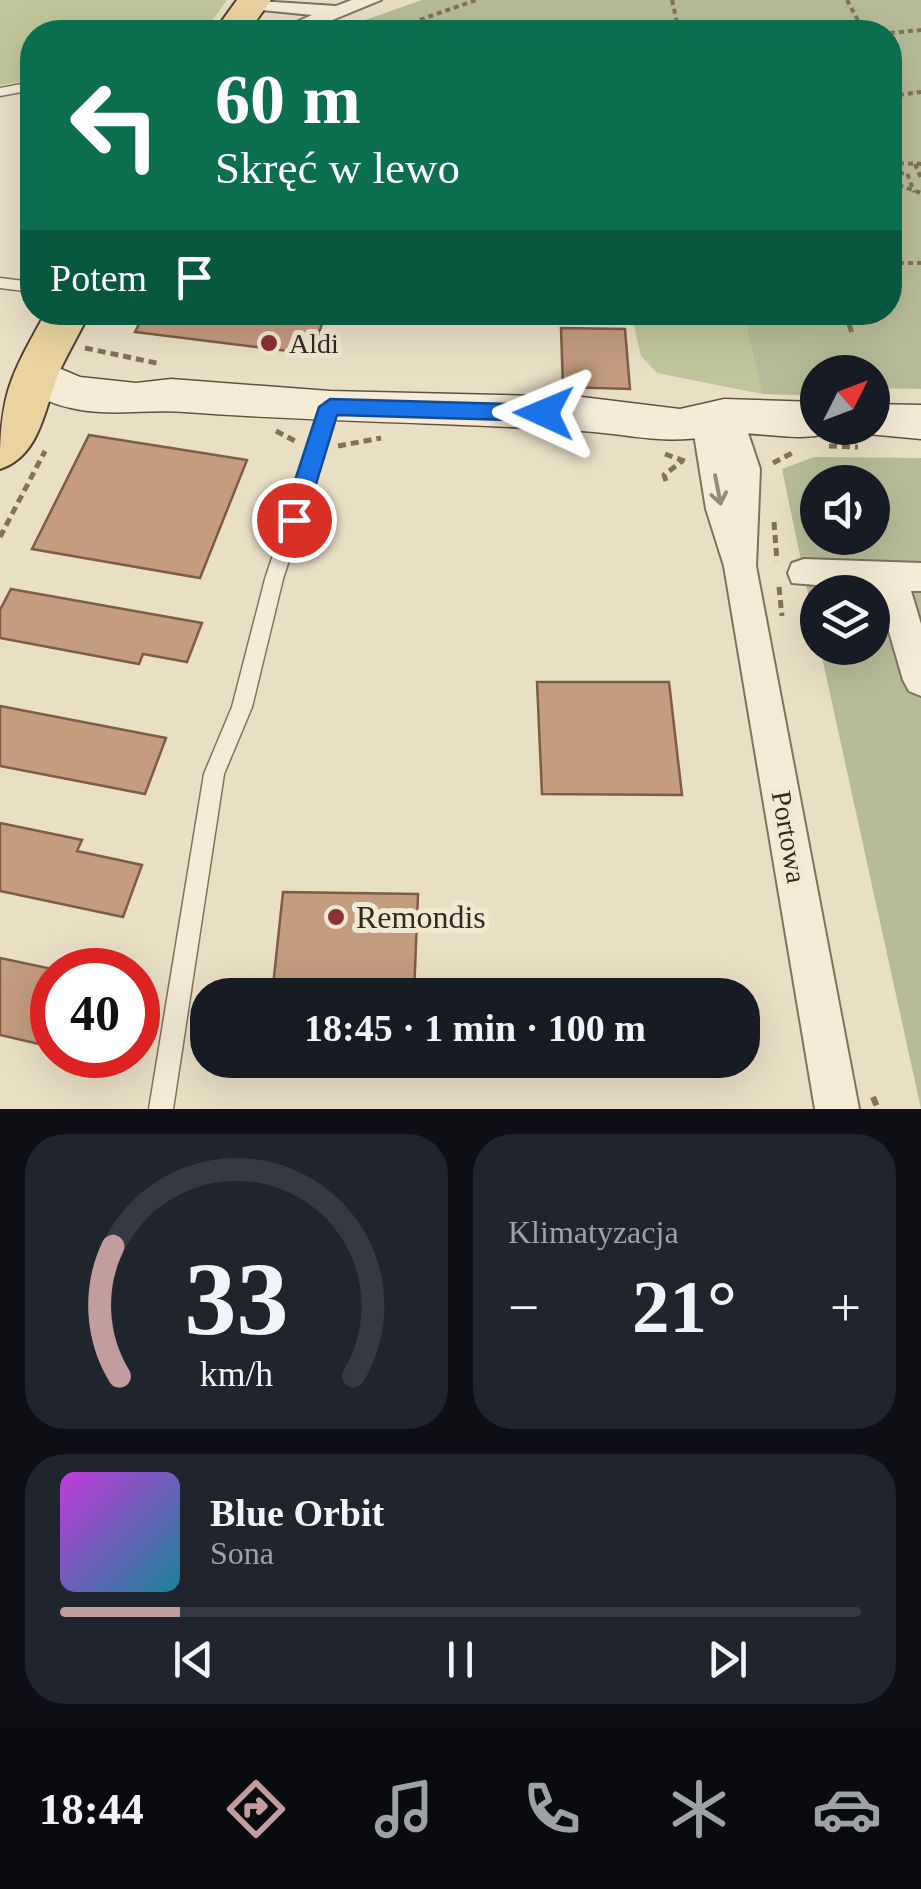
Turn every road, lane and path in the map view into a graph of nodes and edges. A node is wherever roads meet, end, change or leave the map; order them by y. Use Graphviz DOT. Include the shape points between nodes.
graph roads {
  1 [pos="371,0"];
  2 [pos="476,0"];
  3 [pos="252,2"];
  4 [pos="285,20"];
  5 [pos="302,20"];
  6 [pos="420,20"];
  7 [pos="918,164"];
  8 [pos="902,174"];
  9 [pos="921,178"];
  10 [pos="918,193"];
  11 [pos="61,325"];
  12 [pos="849,325"];
  13 [pos="852,336"];
  14 [pos="35,374"];
  15 [pos="330,407"];
  16 [pos="0,411"];
  17 [pos="724,416"];
  18 [pos="921,422"];
  19 [pos="890,429"];
  20 [pos="800,435"];
  21 [pos="802,445"];
  22 [pos="48,447"];
  23 [pos="0,450"];
  24 [pos="682,461"];
  25 [pos="760,464"];
  26 [pos="666,481"];
  27 [pos="0,537"];
  28 [pos="804,574"];
  29 [pos="905,577"];
  30 [pos="921,680"];
  31 [pos="162,1109"];
  32 [pos="836,1109"];
  1 -- 5 [label="street"];
  2 -- 6 [label="path"];
  3 -- 4 [label="street"];
  7 -- 9 [label="path"];
  8 -- 10 [label="path"];
  11 -- 14 [label="main road"];
  12 -- 13 [label="path"];
  14 -- 15 [label="street" via="74,393"];
  14 -- 16 [label="main road"];
  14 -- 23 [label="main road" via="23,416"];
  15 -- 17 [label="street" via="582,414 680,426"];
  15 -- 31 [label="lane" via="274,579 242,707 214,774"];
  17 -- 20 [label="street"];
  17 -- 32 [label="street, Portowa" via="709,434 740,566"];
  18 -- 19 [label="street"];
  21 -- 25 [label="path" via="777,462"];
  22 -- 27 [label="path"];
  24 -- 26 [label="path" via="664,475"];
  28 -- 29 [label="street"];
  29 -- 30 [label="street"];
}
